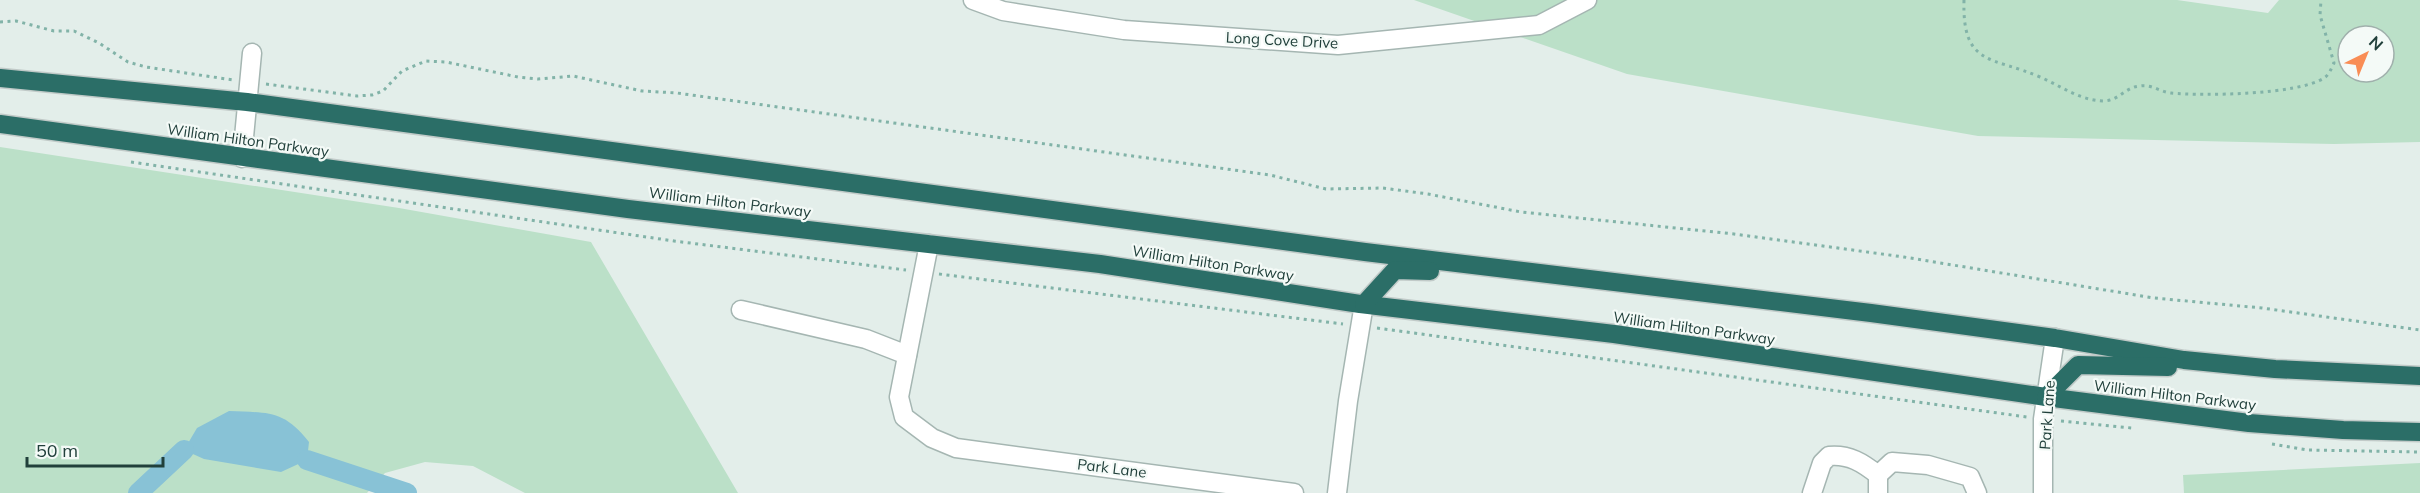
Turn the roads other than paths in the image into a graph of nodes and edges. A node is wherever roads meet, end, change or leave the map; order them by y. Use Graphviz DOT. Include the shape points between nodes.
graph roads {
  1 [pos="973,0"];
  2 [pos="1587,0"];
  3 [pos="252,53"];
  4 [pos="0,78"];
  5 [pos="248,102"];
  6 [pos="0,124"];
  7 [pos="242,158"];
  8 [pos="929,244"];
  9 [pos="1534,273"];
  10 [pos="1364,304"];
  11 [pos="741,310"];
  12 [pos="2055,338"];
  13 [pos="907,355"];
  14 [pos="2275,369"];
  15 [pos="2420,376"];
  16 [pos="2046,397"];
  17 [pos="2420,432"];
  18 [pos="1878,484"];
  19 [pos="1294,493"];
  20 [pos="1337,493"];
  21 [pos="1812,493"];
  22 [pos="1977,493"];
  23 [pos="2043,493"];
  1 -- 2 [label="street, Long Cove Drive" via="1003,11 1124,30 1338,45 1539,25"];
  3 -- 5 [label="street"];
  4 -- 5 [label="highway, William Hilton Parkway"];
  5 -- 7 [label="street"];
  5 -- 9 [label="highway, William Hilton Parkway"];
  6 -- 7 [label="highway, William Hilton Parkway"];
  7 -- 8 [label="highway, William Hilton Parkway"];
  8 -- 10 [label="highway, William Hilton Parkway" via="1100,264"];
  8 -- 13 [label="street, Park Lane"];
  9 -- 10 [label="highway" via="1395,270"];
  9 -- 12 [label="highway, William Hilton Parkway"];
  10 -- 16 [label="highway, William Hilton Parkway" via="1614,334"];
  10 -- 20 [label="street"];
  11 -- 13 [label="street" via="866,339"];
  12 -- 14 [label="highway, William Hilton Parkway" via="2184,360"];
  12 -- 16 [label="street, Park Lane"];
  13 -- 19 [label="street, Park Lane" via="899,397 904,417 924,438 956,448"];
  14 -- 15 [label="highway, William Hilton Parkway"];
  14 -- 16 [label="highway" via="2078,365"];
  16 -- 17 [label="highway, William Hilton Parkway" via="2249,423"];
  16 -- 23 [label="street, Park Lane"];
  18 -- 21 [label="street" via="1861,462 1841,455 1829,456 1822,463"];
  18 -- 22 [label="street" via="1892,462 1928,465 1970,477"];
}
